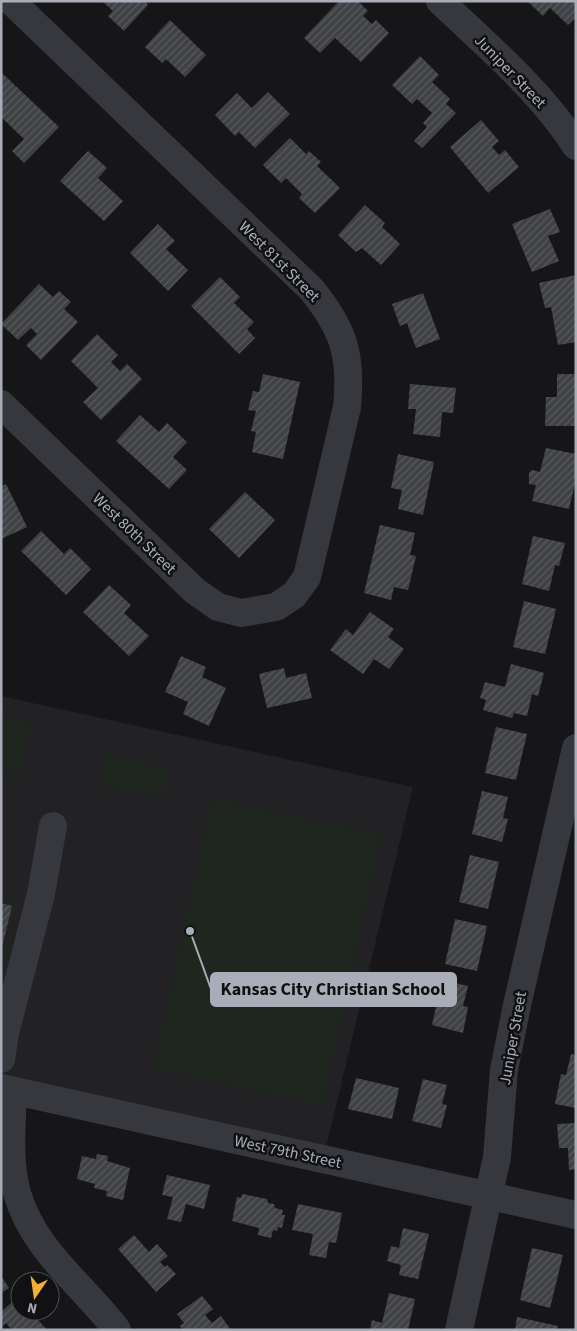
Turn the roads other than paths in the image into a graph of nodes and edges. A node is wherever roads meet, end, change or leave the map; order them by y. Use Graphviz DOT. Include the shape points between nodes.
graph roads {
  1 [pos="10,1"];
  2 [pos="440,1"];
  3 [pos="576,146"];
  4 [pos="1,404"];
  5 [pos="288,598"];
  6 [pos="576,748"];
  7 [pos="53,826"];
  8 [pos="3,1041"];
  9 [pos="7,1089"];
  10 [pos="488,1196"];
  11 [pos="576,1215"];
  12 [pos="117,1330"];
  13 [pos="458,1330"];
  1 -- 5 [label="street, West 81st Street" via="312,290 334,322 347,355 350,379 347,407 307,577"];
  2 -- 3 [label="street, Juniper Street" via="527,84"];
  4 -- 5 [label="street, West 80th Street" via="195,591 218,607 241,613 276,607"];
  6 -- 10 [label="street, Juniper Street" via="504,1070 497,1158"];
  7 -- 8 [label="street" via="41,894"];
  9 -- 10 [label="street, West 79th Street"];
  9 -- 12 [label="street" via="16,1192 27,1219 46,1250"];
  10 -- 11 [label="street, West 79th Street"];
  10 -- 13 [label="street, Juniper Street"];
}
